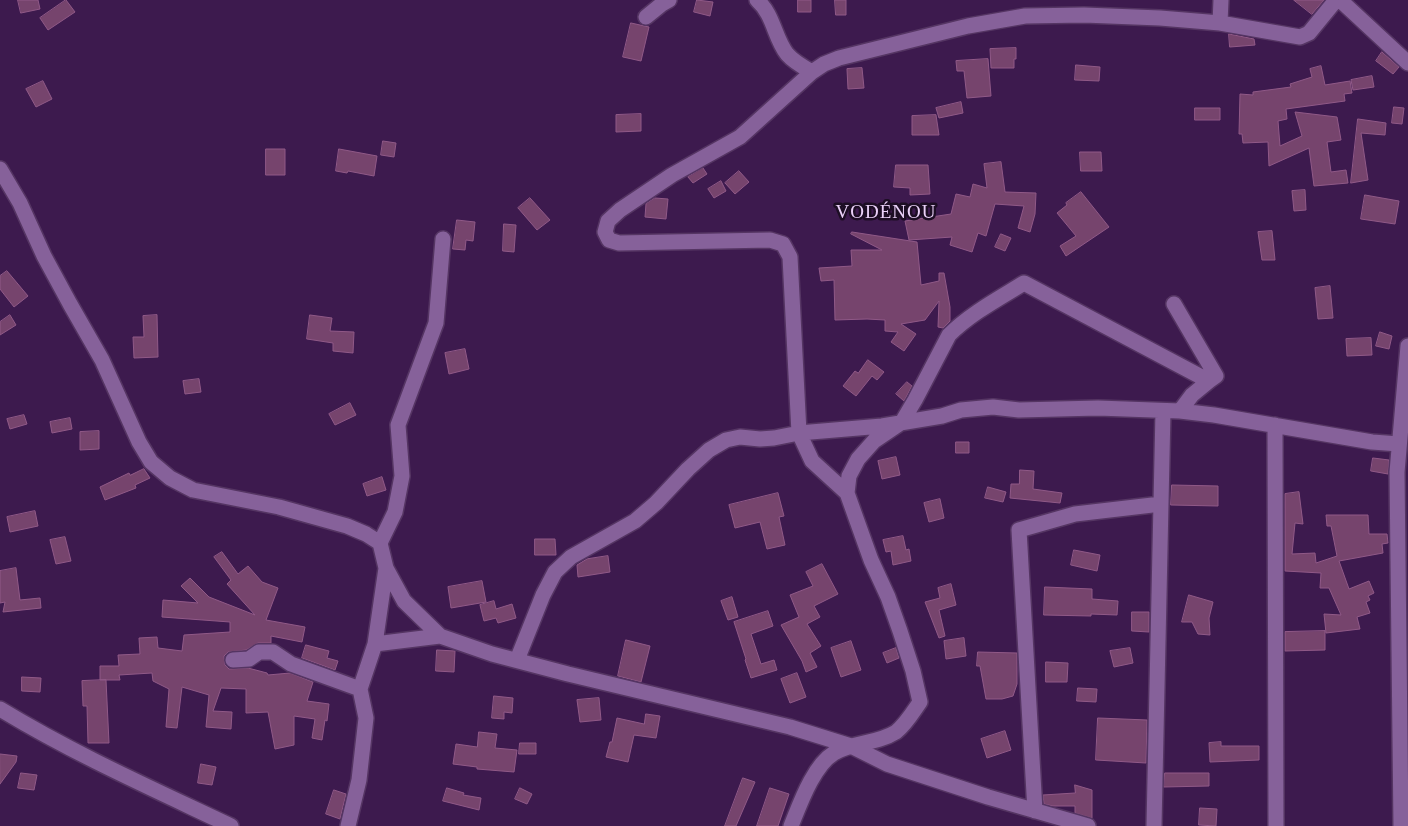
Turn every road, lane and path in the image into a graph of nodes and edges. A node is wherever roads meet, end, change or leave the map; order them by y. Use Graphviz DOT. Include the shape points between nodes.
graph roads {
  1 [pos="669,0"];
  2 [pos="757,0"];
  3 [pos="1221,0"];
  4 [pos="1336,0"];
  5 [pos="1340,0"];
  6 [pos="646,17"];
  7 [pos="1220,23"];
  8 [pos="1408,63"];
  9 [pos="812,72"];
  10 [pos="0,169"];
  11 [pos="442,238"];
  12 [pos="1174,304"];
  13 [pos="1408,346"];
  14 [pos="1209,380"];
  15 [pos="1163,411"];
  16 [pos="1180,411"];
  17 [pos="902,422"];
  18 [pos="1275,425"];
  19 [pos="799,433"];
  20 [pos="1399,444"];
  21 [pos="1402,472"];
  22 [pos="847,493"];
  23 [pos="1161,504"];
  24 [pos="380,544"];
  25 [pos="386,568"];
  26 [pos="440,636"];
  27 [pos="375,644"];
  28 [pos="233,660"];
  29 [pos="517,660"];
  30 [pos="360,690"];
  31 [pos="0,709"];
  32 [pos="852,746"];
  33 [pos="1035,811"];
  34 [pos="232,826"];
  35 [pos="348,826"];
  36 [pos="791,826"];
  37 [pos="1088,826"];
  38 [pos="1154,826"];
  39 [pos="1276,826"];
  40 [pos="1401,826"];
  1 -- 6 [label="street"];
  2 -- 9 [label="street" via="771,17 786,52"];
  3 -- 7 [label="street"];
  4 -- 7 [label="street" via="1309,33 1300,37"];
  5 -- 8 [label="street"];
  7 -- 9 [label="street" via="1122,16 1025,16 968,26 839,58"];
  9 -- 19 [label="street" via="740,137 672,175 620,210 608,221 605,232 609,240 619,243 770,240 783,244 790,257"];
  10 -- 24 [label="street" via="102,360 150,462 193,490 279,507 347,526"];
  11 -- 24 [label="street" via="436,323 398,425 402,476 395,512"];
  12 -- 14 [label="street" via="1216,376"];
  13 -- 20 [label="street"];
  14 -- 16 [label="street"];
  14 -- 17 [label="street" via="1024,283 955,328"];
  15 -- 16 [label="street"];
  15 -- 17 [label="street" via="978,407"];
  15 -- 23 [label="street"];
  16 -- 18 [label="street"];
  17 -- 19 [label="street"];
  17 -- 22 [label="street" via="874,441 858,459 849,476"];
  18 -- 20 [label="street"];
  18 -- 39 [label="street"];
  19 -- 22 [label="street" via="812,461"];
  19 -- 29 [label="street" via="760,439 740,436 726,440 709,450 636,521 571,557 555,572"];
  20 -- 21 [label="street"];
  21 -- 40 [label="street"];
  22 -- 32 [label="street" via="870,560 900,631 920,702 895,732"];
  23 -- 33 [label="street" via="1075,514 1019,530"];
  23 -- 38 [label="street"];
  24 -- 25 [label="street"];
  25 -- 26 [label="street" via="404,601"];
  25 -- 27 [label="street"];
  26 -- 27 [label="street"];
  26 -- 29 [label="street"];
  27 -- 30 [label="street"];
  28 -- 30 [label="street" via="249,659 259,652 273,652 291,664"];
  29 -- 32 [label="street" via="790,727"];
  30 -- 35 [label="street" via="366,718 359,780"];
  31 -- 34 [label="street" via="129,778"];
  32 -- 33 [label="street" via="887,764"];
  32 -- 36 [label="street" via="833,754 822,764"];
  33 -- 37 [label="street"];
}
